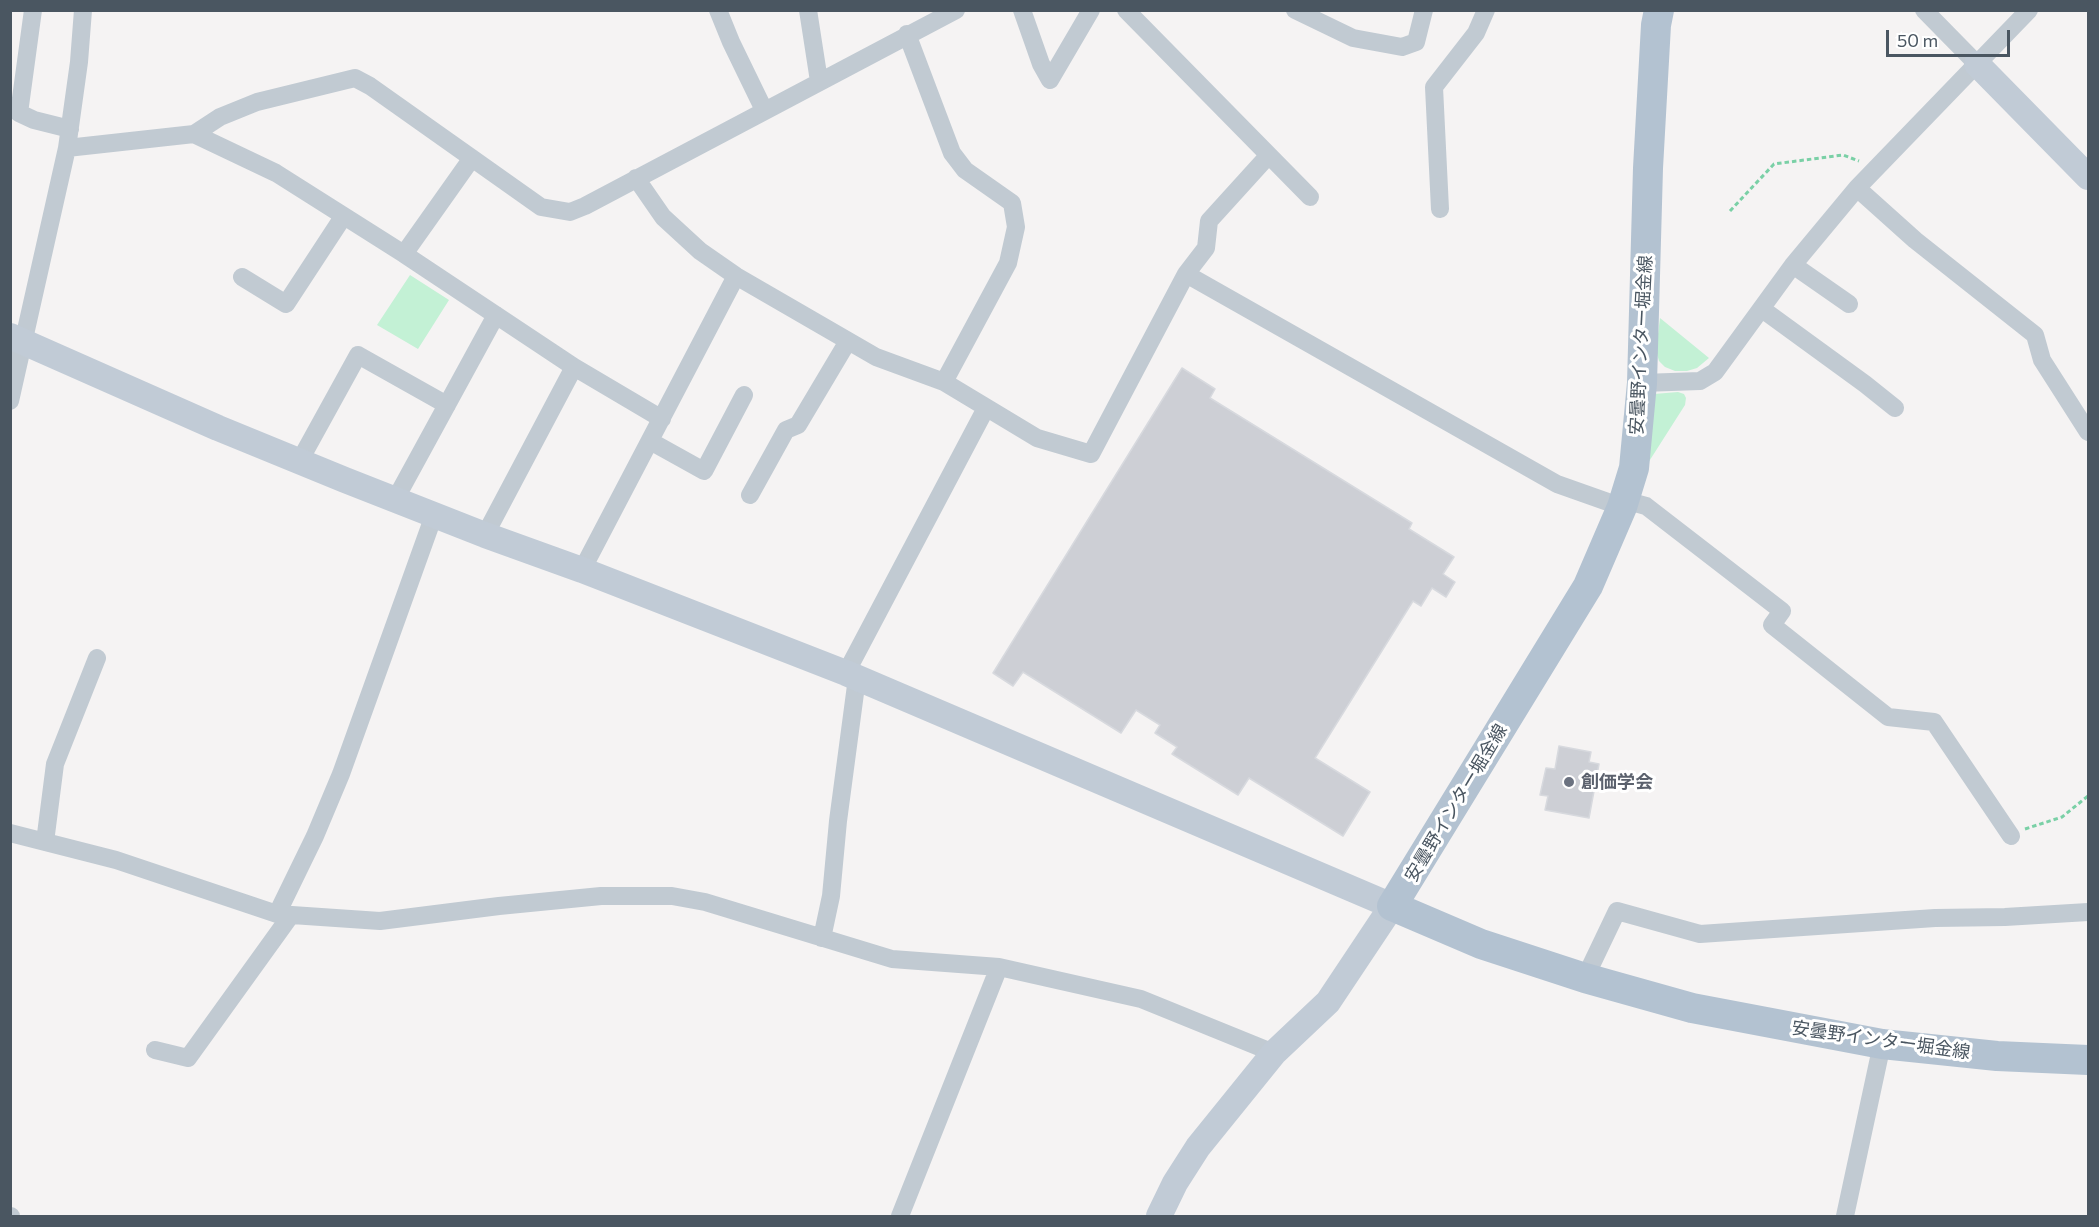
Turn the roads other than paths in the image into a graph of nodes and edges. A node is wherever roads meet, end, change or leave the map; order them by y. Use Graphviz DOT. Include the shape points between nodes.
graph roads {
  1 [pos="33,10"];
  2 [pos="83,10"];
  3 [pos="718,10"];
  4 [pos="808,10"];
  5 [pos="956,10"];
  6 [pos="1023,10"];
  7 [pos="1091,10"];
  8 [pos="1126,10"];
  9 [pos="1295,10"];
  10 [pos="1424,10"];
  11 [pos="1486,10"];
  12 [pos="1659,10"];
  13 [pos="1924,10"];
  14 [pos="2029,10"];
  15 [pos="907,34"];
  16 [pos="1977,64"];
  17 [pos="819,81"];
  18 [pos="764,110"];
  19 [pos="70,129"];
  20 [pos="194,134"];
  21 [pos="67,148"];
  22 [pos="1268,156"];
  23 [pos="472,158"];
  24 [pos="2088,177"];
  25 [pos="636,178"];
  26 [pos="1857,188"];
  27 [pos="1310,197"];
  28 [pos="1440,209"];
  29 [pos="343,217"];
  30 [pos="404,254"];
  31 [pos="1793,265"];
  32 [pos="1186,274"];
  33 [pos="736,276"];
  34 [pos="242,277"];
  35 [pos="1850,304"];
  36 [pos="1762,309"];
  37 [pos="496,315"];
  38 [pos="17,339"];
  39 [pos="848,341"];
  40 [pos="574,367"];
  41 [pos="944,382"];
  42 [pos="1642,383"];
  43 [pos="744,395"];
  44 [pos="10,401"];
  45 [pos="447,405"];
  46 [pos="986,408"];
  47 [pos="1895,408"];
  48 [pos="662,419"];
  49 [pos="2088,432"];
  50 [pos="650,441"];
  51 [pos="304,453"];
  52 [pos="750,495"];
  53 [pos="396,500"];
  54 [pos="1623,503"];
  55 [pos="434,515"];
  56 [pos="485,535"];
  57 [pos="582,570"];
  58 [pos="97,658"];
  59 [pos="852,676"];
  60 [pos="10,833"];
  61 [pos="2011,836"];
  62 [pos="45,842"];
  63 [pos="1392,906"];
  64 [pos="2088,912"];
  65 [pos="284,914"];
  66 [pos="822,938"];
  67 [pos="999,967"];
  68 [pos="1585,978"];
  69 [pos="1882,1044"];
  70 [pos="155,1050"];
  71 [pos="1274,1053"];
  72 [pos="2088,1060"];
  73 [pos="900,1216"];
  74 [pos="1159,1216"];
  75 [pos="1845,1216"];
  1 -- 19 [label="street" via="19,113"];
  2 -- 19 [label="street"];
  3 -- 18 [label="street"];
  4 -- 17 [label="street"];
  5 -- 15 [label="street"];
  6 -- 7 [label="street" via="1050,80"];
  8 -- 22 [label="street"];
  9 -- 10 [label="street" via="1353,38 1402,47 1416,42"];
  11 -- 28 [label="street" via="1476,33 1434,87"];
  12 -- 42 [label="main road, 安曇野インター堀金線" via="1648,168"];
  13 -- 16 [label="street"];
  14 -- 16 [label="street"];
  15 -- 17 [label="street"];
  15 -- 41 [label="street" via="952,153 965,170 1012,203 1016,226 1008,263"];
  16 -- 24 [label="street"];
  16 -- 26 [label="street"];
  17 -- 18 [label="street"];
  18 -- 25 [label="street"];
  19 -- 21 [label="street"];
  20 -- 21 [label="street"];
  20 -- 23 [label="street" via="220,117 257,102 356,78"];
  20 -- 29 [label="street" via="276,173"];
  21 -- 38 [label="street"];
  22 -- 27 [label="street"];
  22 -- 32 [label="street" via="1209,221 1206,248"];
  23 -- 25 [label="street" via="541,207 570,212"];
  23 -- 30 [label="street"];
  25 -- 33 [label="street" via="663,217 700,251"];
  26 -- 31 [label="street"];
  26 -- 49 [label="street" via="1915,240 2035,335 2042,360"];
  29 -- 30 [label="street"];
  29 -- 34 [label="street" via="286,303"];
  30 -- 37 [label="street"];
  31 -- 35 [label="street"];
  31 -- 36 [label="street"];
  32 -- 46 [label="street" via="1091,454 1037,438"];
  32 -- 54 [label="street" via="1557,484"];
  33 -- 39 [label="street"];
  33 -- 48 [label="street"];
  36 -- 42 [label="street" via="1715,372 1700,381"];
  36 -- 47 [label="street"];
  37 -- 40 [label="street"];
  37 -- 45 [label="street"];
  38 -- 44 [label="street"];
  38 -- 53 [label="street" via="218,428"];
  39 -- 41 [label="street" via="876,357"];
  39 -- 52 [label="street" via="798,425 786,430"];
  40 -- 48 [label="street"];
  40 -- 56 [label="street"];
  41 -- 46 [label="street"];
  42 -- 54 [label="main road, 安曇野インター堀金線" via="1634,468"];
  43 -- 50 [label="street" via="704,471"];
  45 -- 51 [label="street" via="358,355"];
  45 -- 53 [label="street"];
  46 -- 59 [label="street"];
  48 -- 50 [label="street"];
  50 -- 57 [label="street"];
  53 -- 55 [label="street"];
  54 -- 61 [label="street" via="1646,506 1782,611 1772,625 1888,717 1934,722"];
  54 -- 63 [label="main road, 安曇野インター堀金線" via="1588,586"];
  55 -- 56 [label="street"];
  55 -- 65 [label="street" via="340,774"];
  56 -- 57 [label="street"];
  57 -- 59 [label="street"];
  58 -- 62 [label="street" via="55,764"];
  59 -- 63 [label="street"];
  59 -- 66 [label="street" via="831,896"];
  60 -- 62 [label="street"];
  62 -- 65 [label="street" via="116,860"];
  63 -- 68 [label="main road, 安曇野インター堀金線" via="1481,944"];
  63 -- 71 [label="street" via="1328,1002"];
  64 -- 68 [label="street" via="1700,934 1617,911"];
  65 -- 66 [label="street" via="380,921 601,896 672,896 705,902"];
  65 -- 70 [label="street" via="188,1058"];
  66 -- 67 [label="street" via="892,959"];
  67 -- 71 [label="street" via="1141,999"];
  67 -- 73 [label="street"];
  68 -- 69 [label="main road, 安曇野インター堀金線" via="1692,1008"];
  69 -- 72 [label="main road, 安曇野インター堀金線" via="1997,1056"];
  69 -- 75 [label="street"];
  71 -- 74 [label="street" via="1198,1147"];
}
